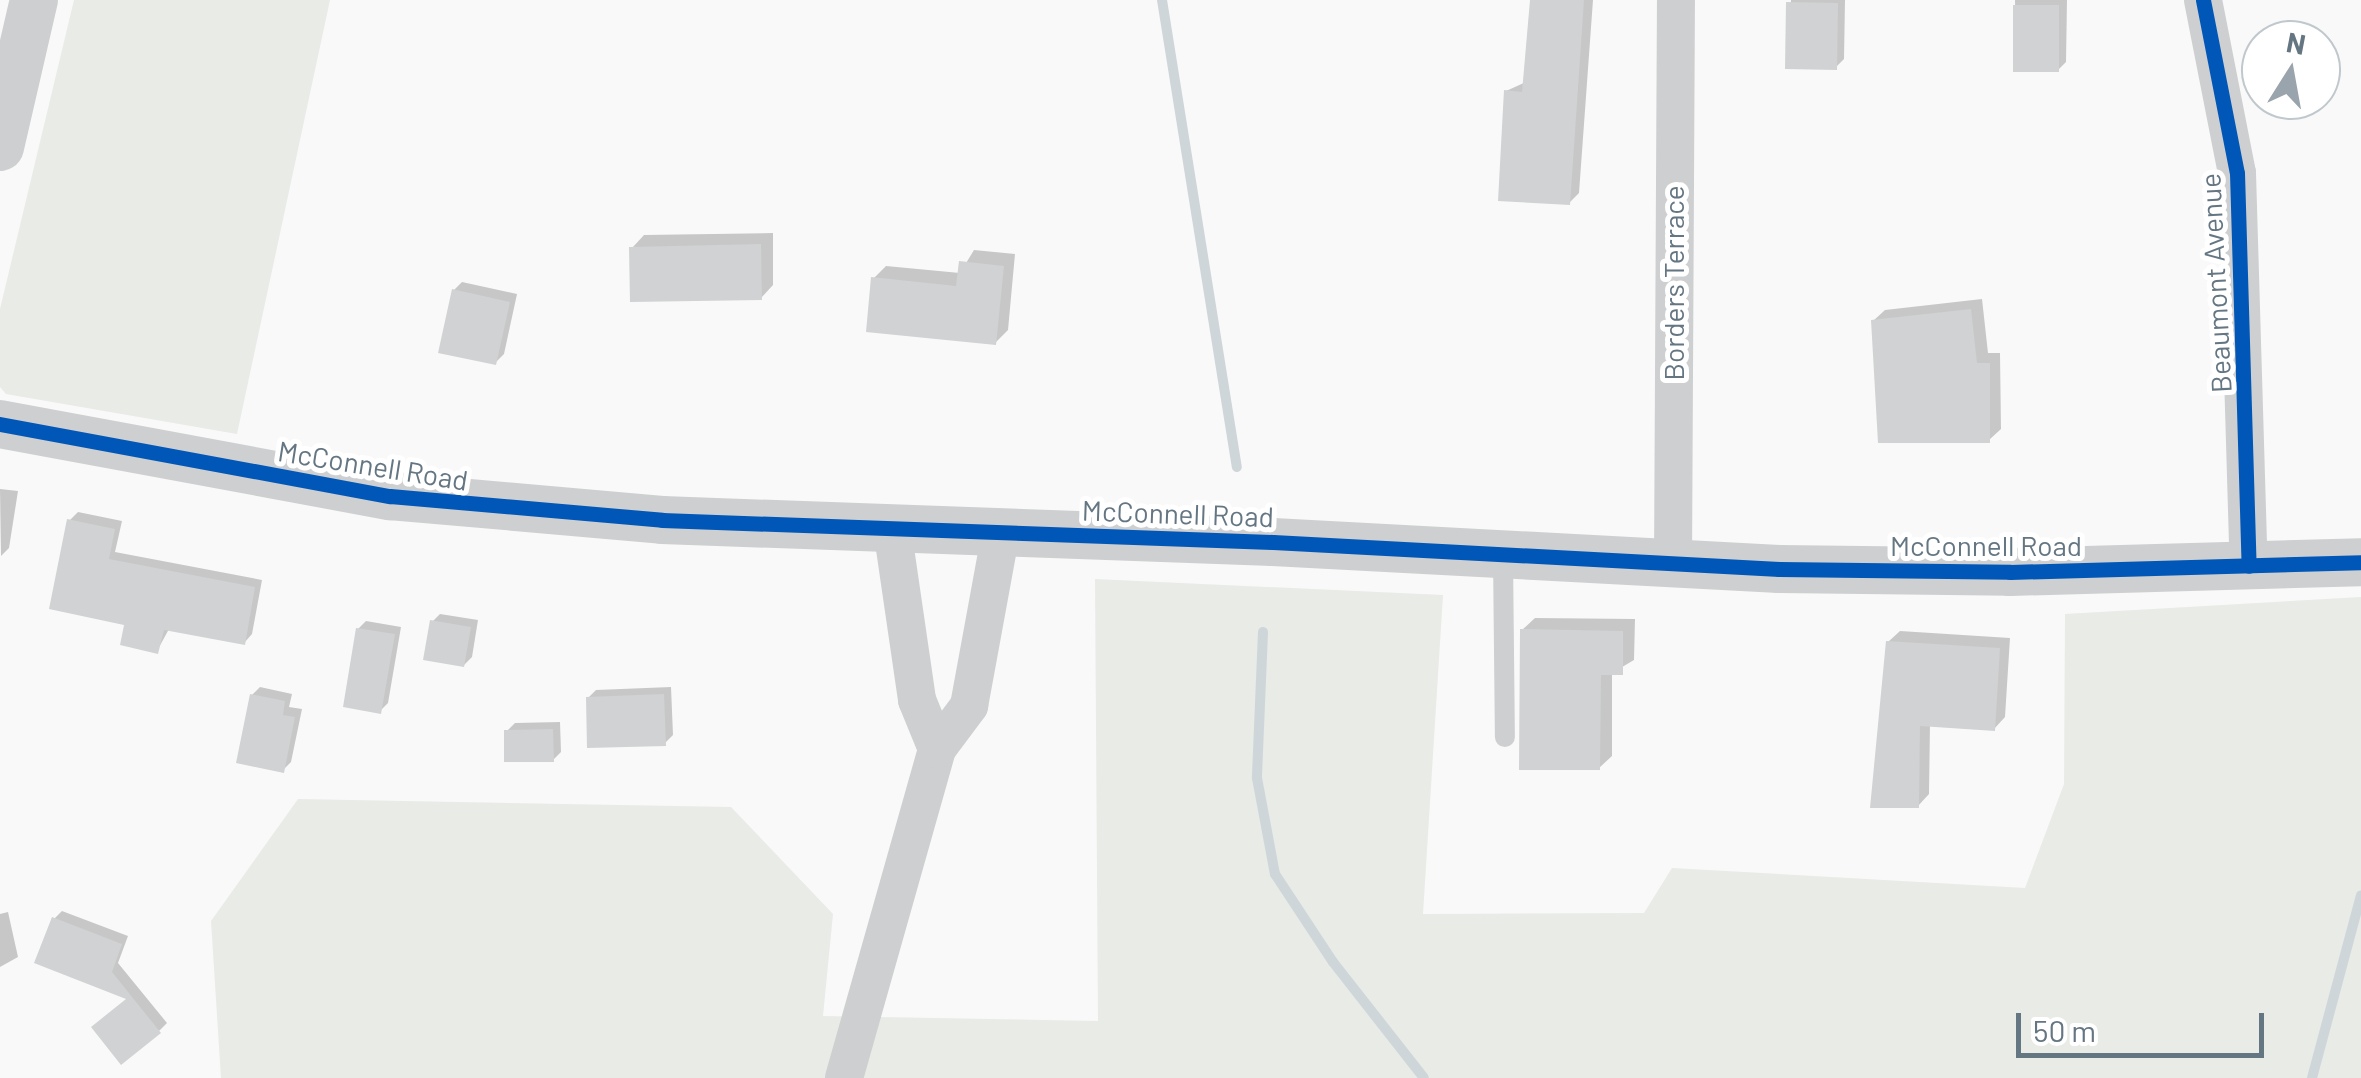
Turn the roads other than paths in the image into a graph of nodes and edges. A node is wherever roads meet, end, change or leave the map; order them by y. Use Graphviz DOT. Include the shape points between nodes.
graph roads {
  1 [pos="34,0"];
  2 [pos="1676,0"];
  3 [pos="2203,0"];
  4 [pos="0,147"];
  5 [pos="0,424"];
  6 [pos="892,528"];
  7 [pos="1001,531"];
  8 [pos="1504,556"];
  9 [pos="2361,562"];
  10 [pos="1673,566"];
  11 [pos="2249,566"];
  12 [pos="1505,738"];
  13 [pos="937,749"];
  14 [pos="847,1076"];
  1 -- 4 [label="street"];
  2 -- 10 [label="street, Borders Terrace"];
  3 -- 11 [label="street, Beaumont Avenue" via="2237,172"];
  5 -- 6 [label="street, McConnell Road" via="390,496 642,519"];
  6 -- 7 [label="street, McConnell Road"];
  6 -- 13 [label="street" via="917,700"];
  7 -- 8 [label="street, McConnell Road"];
  7 -- 13 [label="street" via="970,706"];
  8 -- 10 [label="street, McConnell Road"];
  8 -- 12 [label="lane"];
  9 -- 11 [label="street, McConnell Road"];
  10 -- 11 [label="street, McConnell Road" via="1991,572"];
  13 -- 14 [label="street"];
}
